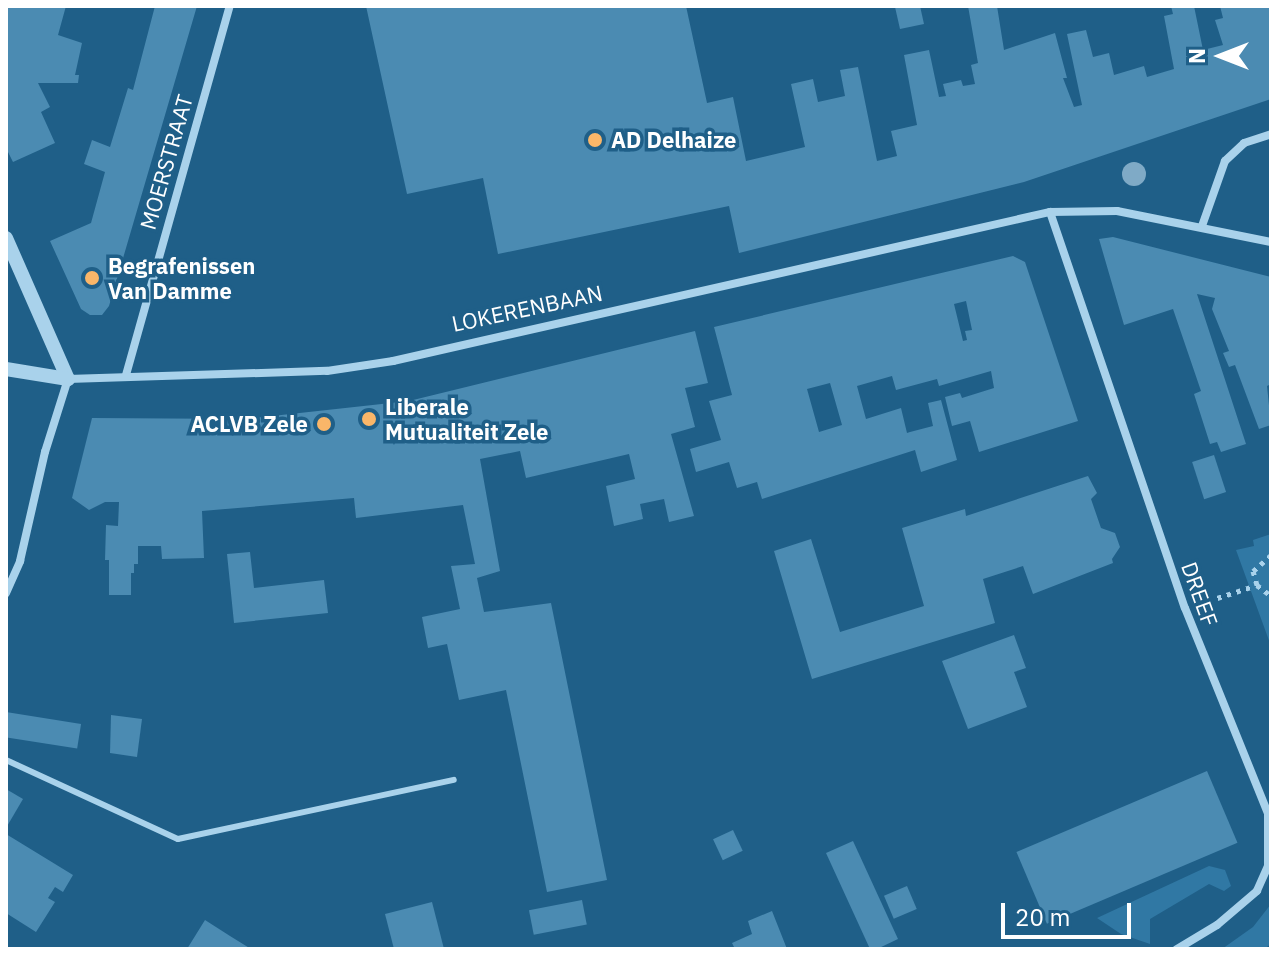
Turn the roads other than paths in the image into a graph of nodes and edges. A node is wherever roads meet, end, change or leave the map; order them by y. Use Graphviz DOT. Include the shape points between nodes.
graph roads {
  1 [pos="230,6"];
  2 [pos="1271,134"];
  3 [pos="1050,212"];
  4 [pos="1202,226"];
  5 [pos="6,238"];
  6 [pos="1271,242"];
  7 [pos="6,369"];
  8 [pos="126,375"];
  9 [pos="68,379"];
  10 [pos="6,593"];
  11 [pos="6,760"];
  12 [pos="454,780"];
  13 [pos="1177,949"];
  1 -- 8 [label="street, MOERSTRAAT"];
  2 -- 4 [label="street" via="1244,143 1225,161"];
  3 -- 4 [label="street, LOKERENBAAN" via="1117,211"];
  3 -- 8 [label="street, LOKERENBAAN" via="393,361 327,371"];
  3 -- 13 [label="street, DREEF" via="1185,608 1268,813 1268,866 1257,891 1217,925"];
  4 -- 6 [label="street, LOKERENBAAN"];
  5 -- 9 [label="street"];
  7 -- 9 [label="street, LOKERENBAAN"];
  8 -- 9 [label="street, LOKERENBAAN"];
  9 -- 10 [label="street" via="20,561"];
  11 -- 12 [label="lane" via="178,839"];
}
